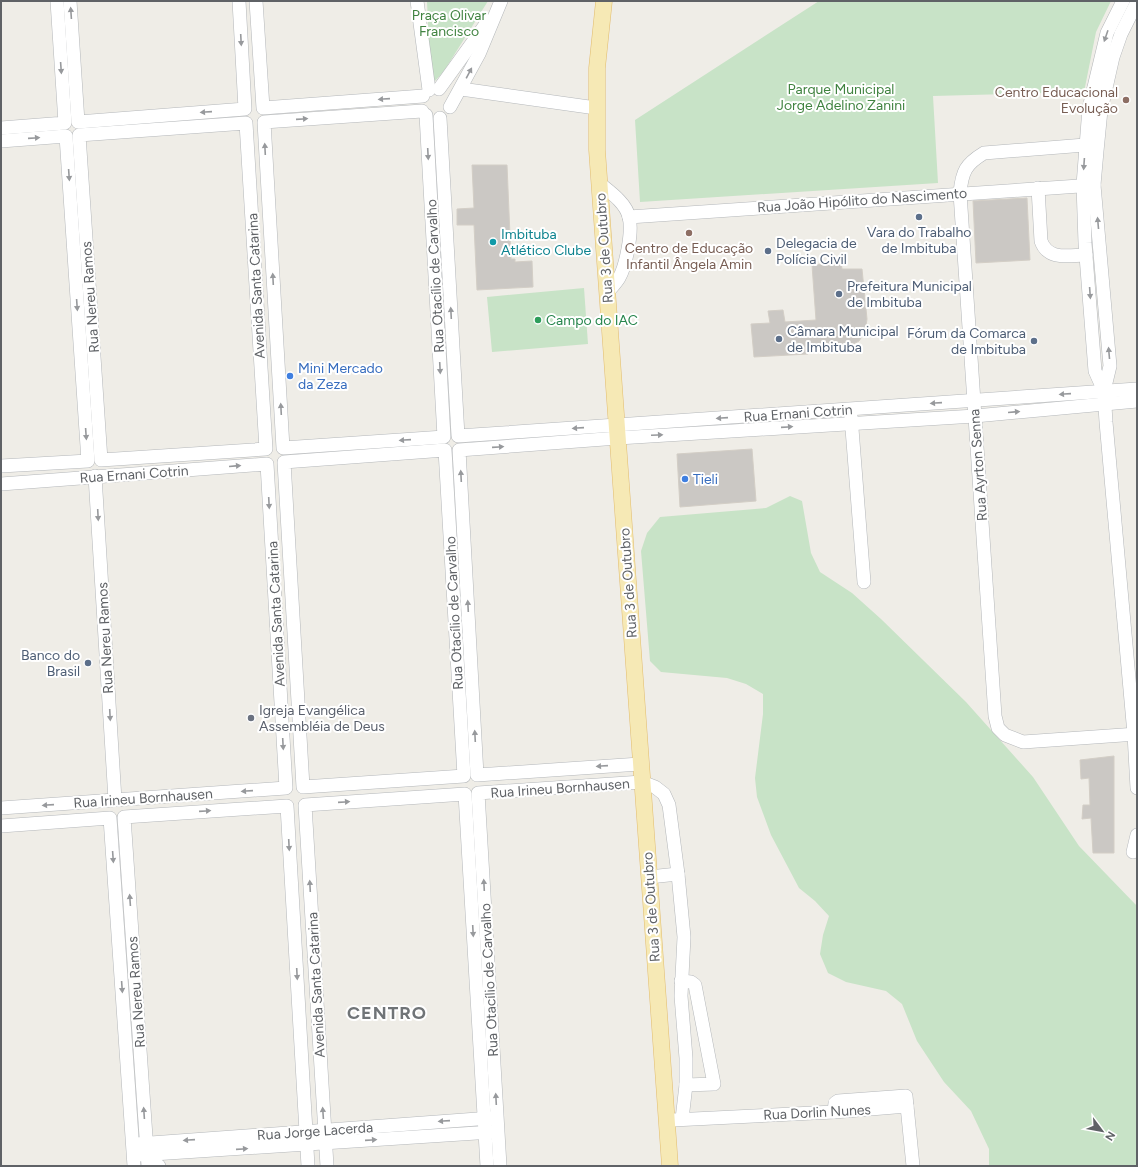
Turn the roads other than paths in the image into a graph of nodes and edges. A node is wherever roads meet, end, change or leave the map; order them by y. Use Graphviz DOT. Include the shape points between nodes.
graph roads {
  1 [pos="57,1"];
  2 [pos="70,1"];
  3 [pos="239,1"];
  4 [pos="256,1"];
  5 [pos="417,1"];
  6 [pos="604,1"];
  7 [pos="1123,1"];
  8 [pos="1137,2"];
  9 [pos="500,3"];
  10 [pos="59,40"];
  11 [pos="73,40"];
  12 [pos="461,89"];
  13 [pos="430,92"];
  14 [pos="353,101"];
  15 [pos="450,107"];
  16 [pos="263,108"];
  17 [pos="596,108"];
  18 [pos="245,109"];
  19 [pos="1095,109"];
  20 [pos="424,113"];
  21 [pos="158,116"];
  22 [pos="355,116"];
  23 [pos="440,118"];
  24 [pos="264,122"];
  25 [pos="246,123"];
  26 [pos="1,128"];
  27 [pos="72,129"];
  28 [pos="159,130"];
  29 [pos="1,141"];
  30 [pos="1085,145"];
  31 [pos="599,183"];
  32 [pos="1089,185"];
  33 [pos="1038,188"];
  34 [pos="960,193"];
  35 [pos="445,195"];
  36 [pos="430,196"];
  37 [pos="629,217"];
  38 [pos="1086,255"];
  39 [pos="87,256"];
  40 [pos="74,257"];
  41 [pos="448,263"];
  42 [pos="434,264"];
  43 [pos="607,293"];
  44 [pos="453,346"];
  45 [pos="439,347"];
  46 [pos="96,378"];
  47 [pos="82,380"];
  48 [pos="1137,389"];
  49 [pos="1105,397"];
  50 [pos="974,401"];
  51 [pos="1137,401"];
  52 [pos="851,410"];
  53 [pos="762,416"];
  54 [pos="975,416"];
  55 [pos="852,423"];
  56 [pos="763,429"];
  57 [pos="523,432"];
  58 [pos="617,432"];
  59 [pos="458,436"];
  60 [pos="444,437"];
  61 [pos="383,441"];
  62 [pos="332,444"];
  63 [pos="525,445"];
  64 [pos="283,448"];
  65 [pos="266,449"];
  66 [pos="445,450"];
  67 [pos="459,450"];
  68 [pos="207,453"];
  69 [pos="384,455"];
  70 [pos="160,456"];
  71 [pos="333,459"];
  72 [pos="88,460"];
  73 [pos="101,460"];
  74 [pos="284,462"];
  75 [pos="37,464"];
  76 [pos="267,464"];
  77 [pos="1,466"];
  78 [pos="208,468"];
  79 [pos="161,472"];
  80 [pos="95,476"];
  81 [pos="38,481"];
  82 [pos="1,484"];
  83 [pos="465,556"];
  84 [pos="451,557"];
  85 [pos="864,582"];
  86 [pos="457,664"];
  87 [pos="471,664"];
  88 [pos="1136,734"];
  89 [pos="640,764"];
  90 [pos="561,769"];
  91 [pos="477,775"];
  92 [pos="464,776"];
  93 [pos="402,780"];
  94 [pos="642,782"];
  95 [pos="304,787"];
  96 [pos="286,788"];
  97 [pos="563,788"];
  98 [pos="1137,788"];
  99 [pos="478,793"];
  100 [pos="465,794"];
  101 [pos="177,796"];
  102 [pos="404,798"];
  103 [pos="115,800"];
  104 [pos="305,805"];
  105 [pos="287,806"];
  106 [pos="1,808"];
  107 [pos="179,813"];
  108 [pos="124,817"];
  109 [pos="110,818"];
  110 [pos="1,826"];
  111 [pos="1137,835"];
  112 [pos="468,846"];
  113 [pos="481,846"];
  114 [pos="1132,852"];
  115 [pos="678,874"];
  116 [pos="649,877"];
  117 [pos="311,906"];
  118 [pos="293,907"];
  119 [pos="131,924"];
  120 [pos="118,925"];
  121 [pos="487,949"];
  122 [pos="474,950"];
  123 [pos="681,981"];
  124 [pos="489,985"];
  125 [pos="476,986"];
  126 [pos="317,1008"];
  127 [pos="299,1009"];
  128 [pos="140,1058"];
  129 [pos="127,1059"];
  130 [pos="321,1078"];
  131 [pos="303,1079"];
  132 [pos="686,1085"];
  133 [pos="490,1118"];
  134 [pos="674,1120"];
  135 [pos="491,1132"];
  136 [pos="325,1137"];
  137 [pos="307,1138"];
  138 [pos="133,1155"];
  139 [pos="147,1155"];
  140 [pos="159,1166"];
  141 [pos="308,1166"];
  142 [pos="327,1166"];
  143 [pos="487,1166"];
  144 [pos="500,1166"];
  145 [pos="670,1166"];
  146 [pos="913,1166"];
  1 -- 10 [label="street, Rua Nereu Ramos"];
  11 -- 2 [label="street, Rua Nereu Ramos, one-way"];
  3 -- 18 [label="street, one-way"];
  4 -- 16 [label="street"];
  5 -- 13 [label="street"];
  6 -- 17 [label="main road, Rua 3 de Outubro"];
  7 -- 19 [label="street, one-way" via="1107,33"];
  8 -- 19 [label="street" via="1119,40"];
  12 -- 9 [label="street, one-way" via="487,37"];
  9 -- 13 [label="street"];
  10 -- 11 [label="street"];
  10 -- 27 [label="street, Rua Nereu Ramos, one-way"];
  11 -- 27 [label="street, Rua Nereu Ramos"];
  12 -- 15 [label="street"];
  12 -- 17 [label="street"];
  13 -- 14 [label="street, one-way"];
  13 -- 15 [label="street" via="448,96"];
  13 -- 20 [label="street" via="421,104"];
  14 -- 16 [label="street"];
  14 -- 22 [label="street"];
  15 -- 23 [label="street"];
  16 -- 18 [label="street" via="254,104"];
  16 -- 24 [label="street" via="266,115"];
  17 -- 31 [label="main road, Rua 3 de Outubro"];
  18 -- 21 [label="street, one-way"];
  18 -- 25 [label="street" via="243,117"];
  19 -- 30 [label="street"];
  19 -- 32 [label="street"];
  20 -- 22 [label="street"];
  20 -- 23 [label="street"];
  20 -- 36 [label="street, Rua Otacílio de Carvalho, one-way"];
  21 -- 27 [label="street"];
  21 -- 28 [label="street"];
  24 -- 22 [label="street, one-way"];
  23 -- 35 [label="street, Rua Otacílio de Carvalho"];
  24 -- 25 [label="street" via="255,127"];
  64 -- 24 [label="street, Avenida Santa Catarina, one-way"];
  25 -- 28 [label="street"];
  25 -- 65 [label="street, Avenida Santa Catarina"];
  26 -- 27 [label="street"];
  27 -- 28 [label="street"];
  29 -- 27 [label="street, one-way"];
  27 -- 39 [label="street, Rua Nereu Ramos"];
  27 -- 40 [label="street, Rua Nereu Ramos, one-way"];
  30 -- 32 [label="street, one-way"];
  30 -- 34 [label="street, Rua Ayrton Senna" via="984,153 971,161 962,175"];
  31 -- 37 [label="street" via="618,198"];
  31 -- 43 [label="main road, Rua 3 de Outubro"];
  32 -- 33 [label="street, Rua João Hipólito do Nascimento"];
  32 -- 38 [label="street"];
  49 -- 32 [label="street, one-way" via="1110,366"];
  33 -- 34 [label="street, Rua João Hipólito do Nascimento"];
  33 -- 38 [label="street" via="1041,241 1044,248 1053,255"];
  34 -- 37 [label="street, Rua João Hipólito do Nascimento"];
  34 -- 50 [label="street, Rua Ayrton Senna"];
  35 -- 36 [label="street"];
  35 -- 41 [label="street, Rua Otacílio de Carvalho"];
  36 -- 42 [label="street, Rua Otacílio de Carvalho"];
  37 -- 43 [label="street" via="625,260 619,278"];
  38 -- 49 [label="street, one-way" via="1095,371"];
  39 -- 40 [label="street"];
  39 -- 46 [label="street, Rua Nereu Ramos"];
  40 -- 47 [label="street, Rua Nereu Ramos, one-way"];
  41 -- 42 [label="street"];
  44 -- 41 [label="street, Rua Otacílio de Carvalho, one-way"];
  42 -- 45 [label="street, Rua Otacílio de Carvalho"];
  43 -- 58 [label="main road, Rua 3 de Outubro"];
  44 -- 45 [label="street"];
  44 -- 59 [label="street, Rua Otacílio de Carvalho"];
  45 -- 60 [label="street, Rua Otacílio de Carvalho, one-way"];
  46 -- 47 [label="street"];
  46 -- 73 [label="street, Rua Nereu Ramos"];
  47 -- 72 [label="street, Rua Nereu Ramos, one-way"];
  48 -- 49 [label="street, Rua Ernani Cotrin"];
  49 -- 50 [label="street, Rua Ernani Cotrin, one-way"];
  49 -- 51 [label="street, Rua Ernani Cotrin"];
  54 -- 49 [label="street, Rua Ernani Cotrin, one-way"];
  49 -- 88 [label="street"];
  50 -- 52 [label="street, Rua Ernani Cotrin, one-way"];
  50 -- 54 [label="street, Rua Ayrton Senna"];
  52 -- 53 [label="street, Rua Ernani Cotrin"];
  52 -- 55 [label="street"];
  53 -- 56 [label="street"];
  53 -- 58 [label="street, Rua Ernani Cotrin, one-way"];
  54 -- 55 [label="street, Rua Ernani Cotrin"];
  54 -- 88 [label="street, Rua Ayrton Senna" via="995,716 998,728 1023,742"];
  56 -- 55 [label="street, Rua Ernani Cotrin, one-way"];
  55 -- 85 [label="street"];
  58 -- 56 [label="street, Rua Ernani Cotrin, one-way"];
  58 -- 57 [label="street, Rua Ernani Cotrin, one-way"];
  57 -- 59 [label="street, Rua Ernani Cotrin"];
  57 -- 63 [label="street"];
  58 -- 63 [label="street, Rua Ernani Cotrin"];
  58 -- 89 [label="main road, Rua 3 de Outubro"];
  59 -- 60 [label="street" via="450,434"];
  59 -- 67 [label="street" via="462,444"];
  60 -- 61 [label="street, one-way"];
  60 -- 66 [label="street" via="442,442"];
  61 -- 62 [label="street"];
  61 -- 69 [label="street"];
  62 -- 64 [label="street"];
  62 -- 71 [label="street"];
  67 -- 63 [label="street, Rua Ernani Cotrin, one-way"];
  64 -- 65 [label="street" via="274,444"];
  64 -- 74 [label="street" via="286,453"];
  65 -- 68 [label="street, Rua Ernani Cotrin"];
  65 -- 76 [label="street" via="264,458"];
  66 -- 67 [label="street" via="451,453"];
  66 -- 69 [label="street"];
  66 -- 84 [label="street, Rua Otacílio de Carvalho"];
  83 -- 67 [label="street, Rua Otacílio de Carvalho, one-way"];
  68 -- 70 [label="street, Rua Ernani Cotrin"];
  68 -- 78 [label="street"];
  69 -- 71 [label="street"];
  70 -- 73 [label="street, Rua Ernani Cotrin"];
  70 -- 79 [label="street"];
  71 -- 74 [label="street"];
  72 -- 73 [label="street" via="96,457"];
  72 -- 75 [label="street, Rua Ernani Cotrin"];
  72 -- 80 [label="street" via="85,466 87,472"];
  73 -- 80 [label="street" via="104,470"];
  74 -- 76 [label="street" via="277,467"];
  74 -- 95 [label="street, Avenida Santa Catarina"];
  75 -- 77 [label="street, Rua Ernani Cotrin"];
  75 -- 81 [label="street"];
  78 -- 76 [label="street, Rua Ernani Cotrin, one-way"];
  76 -- 96 [label="street, Avenida Santa Catarina, one-way"];
  78 -- 79 [label="street, Rua Ernani Cotrin"];
  79 -- 80 [label="street, Rua Ernani Cotrin"];
  80 -- 81 [label="street, Rua Ernani Cotrin"];
  80 -- 103 [label="street, Rua Nereu Ramos, one-way"];
  81 -- 82 [label="street, Rua Ernani Cotrin"];
  83 -- 84 [label="street"];
  87 -- 83 [label="street, Rua Otacílio de Carvalho, one-way"];
  84 -- 86 [label="street, Rua Otacílio de Carvalho"];
  86 -- 87 [label="street"];
  86 -- 92 [label="street, Rua Otacílio de Carvalho"];
  91 -- 87 [label="street, Rua Otacílio de Carvalho, one-way"];
  88 -- 98 [label="street"];
  89 -- 90 [label="street, Rua Irineu Bornhausen, one-way"];
  89 -- 94 [label="main road, Rua 3 de Outubro"];
  90 -- 91 [label="street, Rua Irineu Bornhausen"];
  90 -- 97 [label="street"];
  91 -- 92 [label="street" via="470,773"];
  91 -- 99 [label="street" via="482,784"];
  92 -- 93 [label="street"];
  92 -- 100 [label="street" via="460,785"];
  93 -- 95 [label="street"];
  93 -- 102 [label="street"];
  94 -- 97 [label="street, Rua Irineu Bornhausen"];
  94 -- 115 [label="street" via="664,794 669,805"];
  94 -- 116 [label="main road, Rua 3 de Outubro"];
  95 -- 96 [label="street" via="292,784"];
  95 -- 104 [label="street" via="308,798"];
  96 -- 101 [label="street, Rua Irineu Bornhausen, one-way"];
  96 -- 105 [label="street" via="283,795"];
  97 -- 99 [label="street, Rua Irineu Bornhausen"];
  99 -- 100 [label="street" via="472,796"];
  99 -- 113 [label="street, Rua Otacílio de Carvalho"];
  100 -- 102 [label="street"];
  100 -- 112 [label="street, Rua Otacílio de Carvalho"];
  101 -- 103 [label="street, Rua Irineu Bornhausen"];
  101 -- 107 [label="street"];
  104 -- 102 [label="street, one-way"];
  103 -- 106 [label="street, Rua Irineu Bornhausen, one-way"];
  103 -- 108 [label="street" via="126,805"];
  103 -- 109 [label="street" via="109,803 106,809"];
  104 -- 105 [label="street" via="294,809"];
  117 -- 104 [label="street, Avenida Santa Catarina, one-way"];
  107 -- 105 [label="street, Rua Irineu Bornhausen, one-way"];
  105 -- 118 [label="street, Avenida Santa Catarina, one-way"];
  107 -- 108 [label="street, Rua Irineu Bornhausen"];
  108 -- 109 [label="street" via="116,820"];
  119 -- 108 [label="street, Rua Nereu Ramos, one-way"];
  109 -- 110 [label="street, Rua Irineu Bornhausen"];
  109 -- 120 [label="street, Rua Nereu Ramos, one-way"];
  111 -- 114 [label="street"];
  112 -- 113 [label="street"];
  112 -- 122 [label="street, Rua Otacílio de Carvalho, one-way"];
  121 -- 113 [label="street, Rua Otacílio de Carvalho, one-way"];
  115 -- 116 [label="street"];
  115 -- 123 [label="street" via="684,936"];
  116 -- 134 [label="main road, Rua 3 de Outubro"];
  117 -- 118 [label="street"];
  117 -- 126 [label="street, Avenida Santa Catarina"];
  118 -- 127 [label="street, Avenida Santa Catarina, one-way"];
  119 -- 120 [label="street"];
  119 -- 128 [label="street, Rua Nereu Ramos"];
  120 -- 129 [label="street, Rua Nereu Ramos, one-way"];
  121 -- 122 [label="street"];
  121 -- 124 [label="street, Rua Otacílio de Carvalho"];
  122 -- 125 [label="street, Rua Otacílio de Carvalho"];
  123 -- 132 [label="street"];
  123 -- 132 [label="street" via="695,985 714,1084"];
  124 -- 125 [label="street"];
  133 -- 124 [label="street, Rua Otacílio de Carvalho, one-way"];
  125 -- 133 [label="street, Rua Otacílio de Carvalho"];
  126 -- 127 [label="street"];
  126 -- 130 [label="street, Avenida Santa Catarina"];
  127 -- 131 [label="street, Avenida Santa Catarina"];
  128 -- 129 [label="street"];
  139 -- 128 [label="street, Rua Nereu Ramos, one-way"];
  129 -- 138 [label="street, Rua Nereu Ramos"];
  130 -- 131 [label="street"];
  136 -- 130 [label="street, Avenida Santa Catarina, one-way"];
  131 -- 137 [label="street, Avenida Santa Catarina"];
  132 -- 134 [label="street"];
  133 -- 135 [label="street, Rua Otacílio de Carvalho"];
  133 -- 136 [label="street, Rua Jorge Lacerda, one-way"];
  134 -- 145 [label="main road, Rua 3 de Outubro"];
  134 -- 146 [label="street, Rua Dorlin Nunes" via="907,1106"];
  136 -- 135 [label="street, Rua Jorge Lacerda, one-way"];
  135 -- 143 [label="street, Rua Otacílio de Carvalho"];
  135 -- 144 [label="street, Rua Otacílio de Carvalho"];
  136 -- 137 [label="street, Rua Jorge Lacerda"];
  136 -- 142 [label="street, Avenida Santa Catarina"];
  137 -- 139 [label="street, Rua Jorge Lacerda" via="216,1144"];
  137 -- 141 [label="street, Avenida Santa Catarina"];
  138 -- 139 [label="street, Rua Jorge Lacerda"];
  139 -- 140 [label="street"];
}
